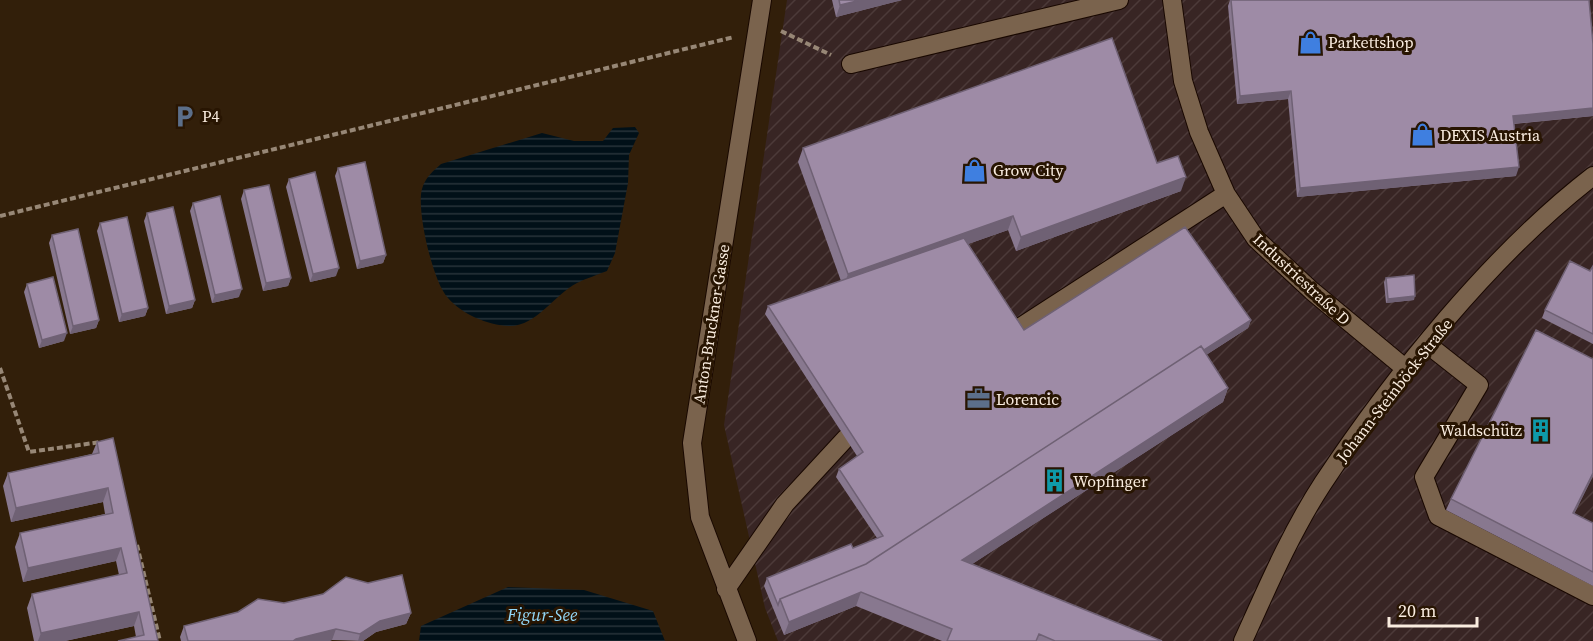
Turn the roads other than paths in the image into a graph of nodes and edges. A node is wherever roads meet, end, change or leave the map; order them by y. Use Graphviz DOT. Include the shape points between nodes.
graph roads {
  1 [pos="762,0"];
  2 [pos="1119,0"];
  3 [pos="1172,0"];
  4 [pos="850,64"];
  5 [pos="1593,176"];
  6 [pos="1226,194"];
  7 [pos="1016,330"];
  8 [pos="1427,344"];
  9 [pos="1406,369"];
  10 [pos="846,438"];
  11 [pos="726,589"];
  12 [pos="1593,596"];
  13 [pos="747,641"];
  14 [pos="1243,641"];
  1 -- 11 [label="street, Anton-Bruckner-Gasse" via="692,443 700,517"];
  2 -- 4 [label="street"];
  3 -- 6 [label="street, Industriestraße D" via="1183,81 1199,132"];
  5 -- 8 [label="street, Johann-Steinböck-Straße" via="1553,206 1485,276"];
  6 -- 7 [label="street"];
  6 -- 9 [label="street, Industriestraße D" via="1256,239"];
  8 -- 9 [label="street, Johann-Steinböck-Straße"];
  8 -- 12 [label="street" via="1479,385 1424,477 1438,516"];
  9 -- 14 [label="street, Johann-Steinböck-Straße" via="1322,484 1274,572"];
  10 -- 11 [label="street" via="785,504"];
  11 -- 13 [label="street, Anton-Bruckner-Gasse"];
}
